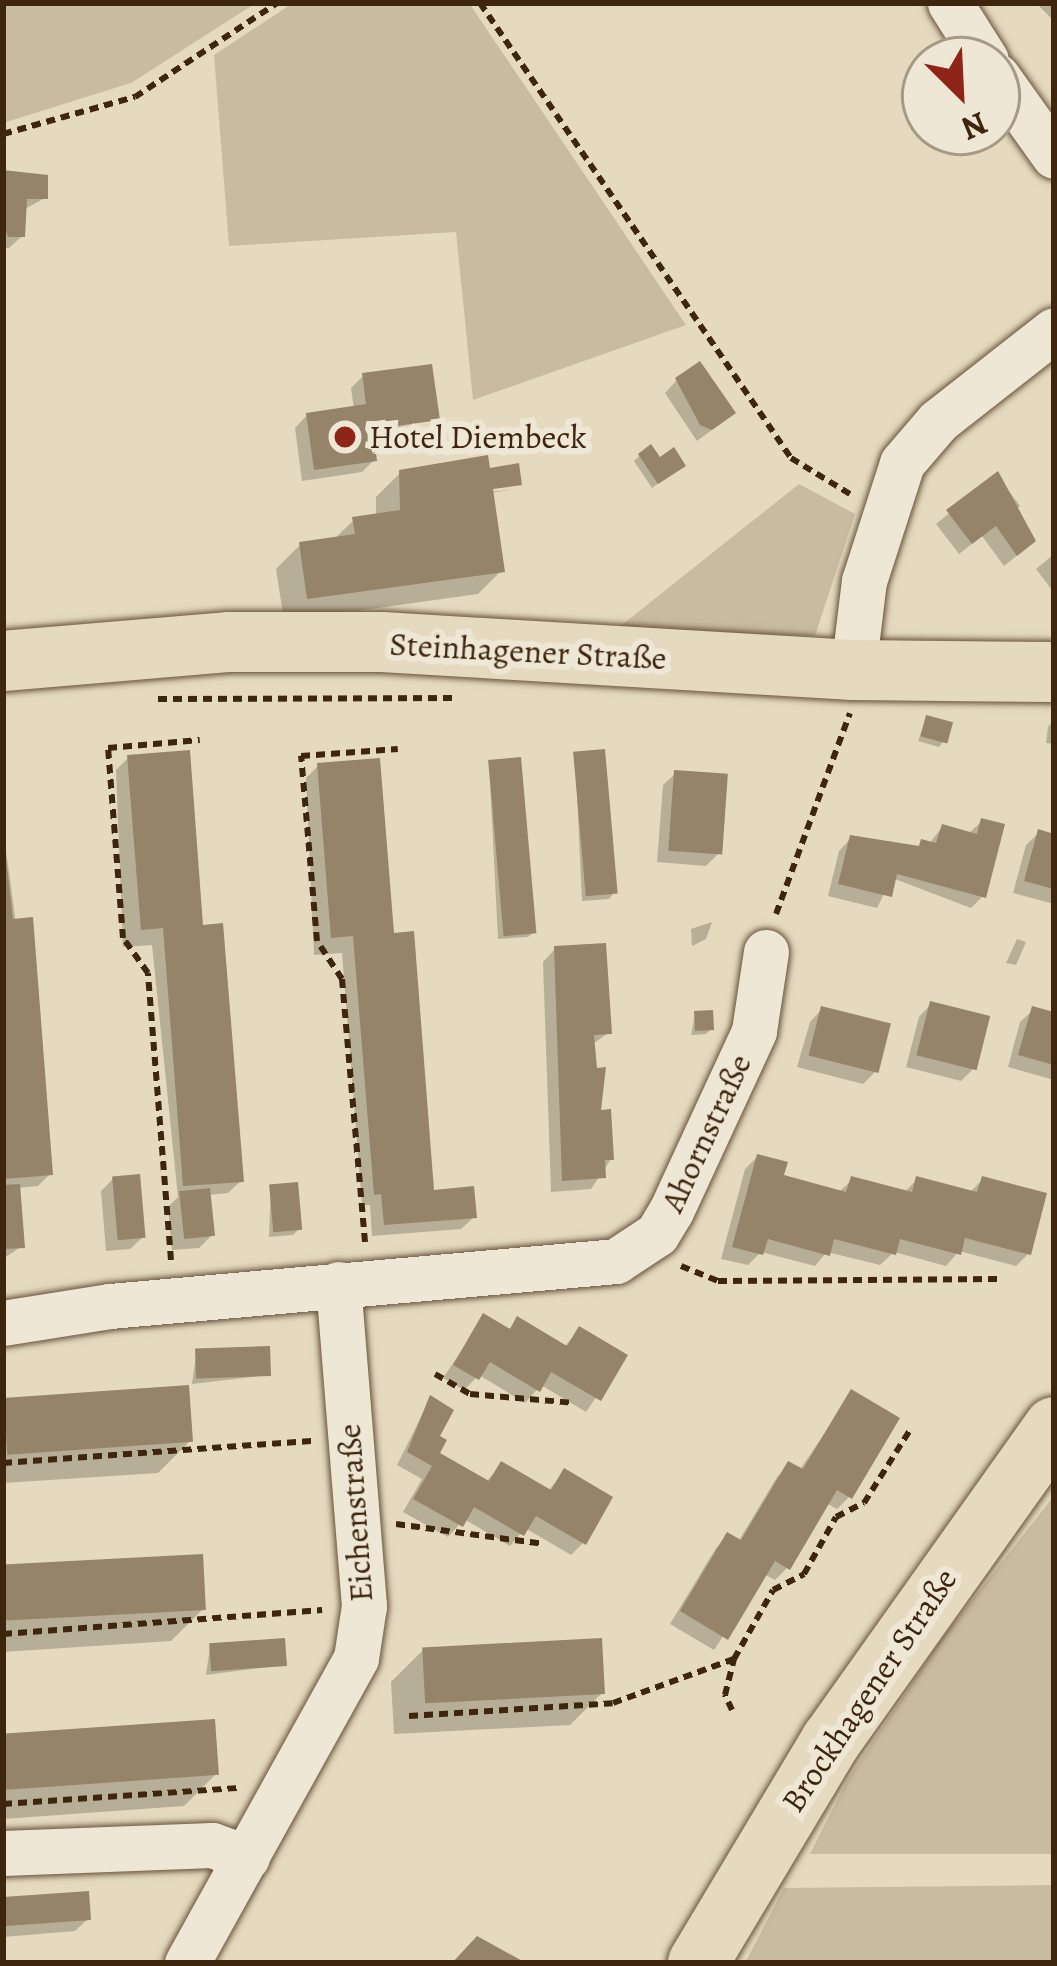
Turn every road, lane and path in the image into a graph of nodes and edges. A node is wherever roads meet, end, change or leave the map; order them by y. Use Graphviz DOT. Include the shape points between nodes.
graph roads {
  1 [pos="277,3"];
  2 [pos="480,3"];
  3 [pos="950,3"];
  4 [pos="971,36"];
  5 [pos="1021,110"];
  6 [pos="3,134"];
  7 [pos="1054,156"];
  8 [pos="1054,330"];
  9 [pos="882,509"];
  10 [pos="3,661"];
  11 [pos="853,670"];
  12 [pos="1054,672"];
  13 [pos="200,740"];
  14 [pos="398,749"];
  15 [pos="766,952"];
  16 [pos="638,1248"];
  17 [pos="998,1279"];
  18 [pos="353,1283"];
  19 [pos="175,1300"];
  20 [pos="3,1324"];
  21 [pos="435,1374"];
  22 [pos="574,1403"];
  23 [pos="1054,1427"];
  24 [pos="910,1430"];
  25 [pos="350,1438"];
  26 [pos="3,1463"];
  27 [pos="356,1503"];
  28 [pos="543,1544"];
  29 [pos="364,1606"];
  30 [pos="3,1634"];
  31 [pos="734,1659"];
  32 [pos="732,1710"];
  33 [pos="409,1716"];
  34 [pos="288,1785"];
  35 [pos="3,1804"];
  36 [pos="3,1853"];
  37 [pos="247,1858"];
  38 [pos="187,1963"];
  39 [pos="698,1963"];
  1 -- 6 [label="path" via="135,97"];
  2 -- 9 [label="path" via="791,458"];
  3 -- 4 [label="street"];
  5 -- 7 [label="street"];
  8 -- 9 [label="street" via="938,422 902,463"];
  9 -- 11 [label="street"];
  10 -- 11 [label="main road, Steinhagener Straße" via="230,641 382,642"];
  11 -- 12 [label="main road, Steinhagener Straße"];
  11 -- 15 [label="path" via="838,757 785,878"];
  13 -- 19 [label="path" via="108,748 123,938 148,973"];
  14 -- 18 [label="path" via="301,756 317,941 341,980"];
  15 -- 16 [label="street, Ahornstraße" via="754,1031 671,1211"];
  16 -- 17 [label="path" via="718,1281"];
  16 -- 18 [label="street, Ahornstraße" via="592,1268"];
  18 -- 19 [label="street, Ahornstraße"];
  18 -- 25 [label="street, Eichenstraße"];
  19 -- 20 [label="street, Ahornstraße"];
  21 -- 22 [label="path" via="470,1394"];
  23 -- 39 [label="main road, Brockhagener Straße" via="831,1742"];
  24 -- 31 [label="path" via="864,1503 836,1517 804,1574 773,1590"];
  25 -- 26 [label="path"];
  25 -- 27 [label="street, Eichenstraße"];
  27 -- 28 [label="path" via="411,1531"];
  27 -- 29 [label="street, Eichenstraße"];
  29 -- 30 [label="path"];
  29 -- 34 [label="street, Eichenstraße" via="356,1658"];
  31 -- 32 [label="path" via="725,1695"];
  31 -- 33 [label="path" via="614,1703"];
  34 -- 35 [label="path"];
  34 -- 37 [label="street, Eichenstraße"];
  36 -- 37 [label="street" via="212,1845"];
  37 -- 38 [label="street, Eichenstraße"];
}
